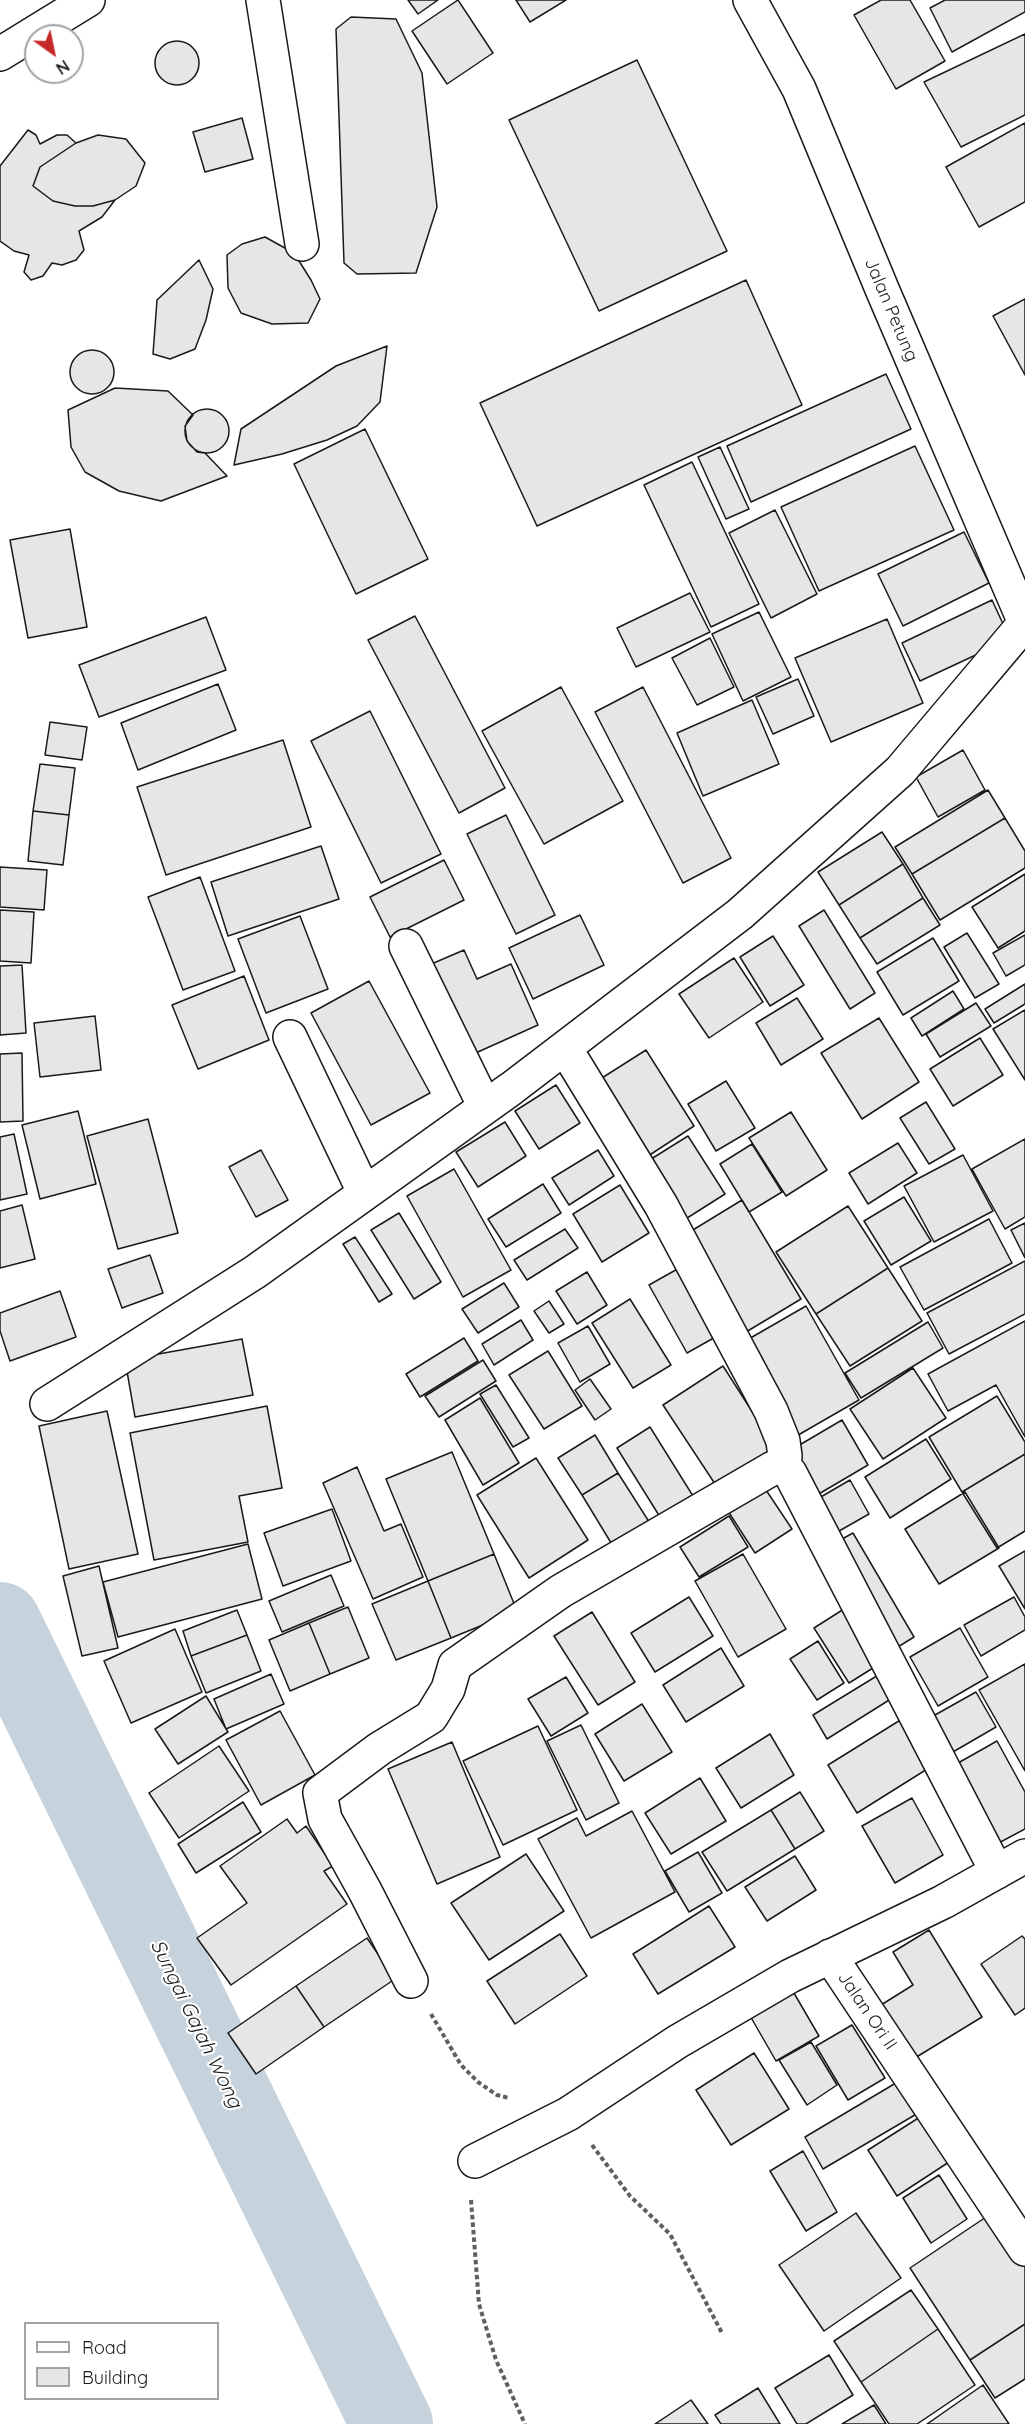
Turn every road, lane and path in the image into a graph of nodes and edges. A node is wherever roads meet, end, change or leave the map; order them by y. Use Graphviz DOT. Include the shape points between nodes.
graph roads {
  1 [pos="88,0"];
  2 [pos="263,0"];
  3 [pos="750,0"];
  4 [pos="0,54"];
  5 [pos="303,244"];
  6 [pos="1025,623"];
  7 [pos="406,946"];
  8 [pos="290,1037"];
  9 [pos="565,1048"];
  10 [pos="485,1107"];
  11 [pos="364,1192"];
  12 [pos="46,1404"];
  13 [pos="784,1468"];
  14 [pos="1011,1864"];
  15 [pos="830,1956"];
  16 [pos="411,1981"];
  17 [pos="568,2114"];
  18 [pos="475,2161"];
  19 [pos="1025,2249"];
  20 [pos="722,2333"];
  21 [pos="525,2424"];
  1 -- 4 [label="street"];
  2 -- 5 [label="street"];
  3 -- 6 [label="street, Jalan Petung" via="799,89"];
  6 -- 9 [label="street" via="900,771 740,914"];
  7 -- 10 [label="street"];
  8 -- 11 [label="street"];
  9 -- 10 [label="street"];
  9 -- 13 [label="street" via="661,1205 771,1411 783,1441"];
  10 -- 11 [label="street"];
  11 -- 12 [label="street" via="255,1272"];
  13 -- 14 [label="street"];
  13 -- 16 [label="street" via="773,1468 561,1591 455,1665 448,1689 432,1717 379,1749 320,1793 325,1819"];
  14 -- 15 [label="street, Jalan Ori II" via="943,1902"];
  15 -- 17 [label="street" via="677,2042"];
  15 -- 19 [label="street, Jalan Ori II"];
  16 -- 17 [label="path" via="461,2065 478,2082 497,2095"];
  17 -- 18 [label="street"];
  17 -- 20 [label="path" via="630,2196 670,2234"];
  18 -- 21 [label="path" via="471,2213 479,2304 496,2360"];
}
